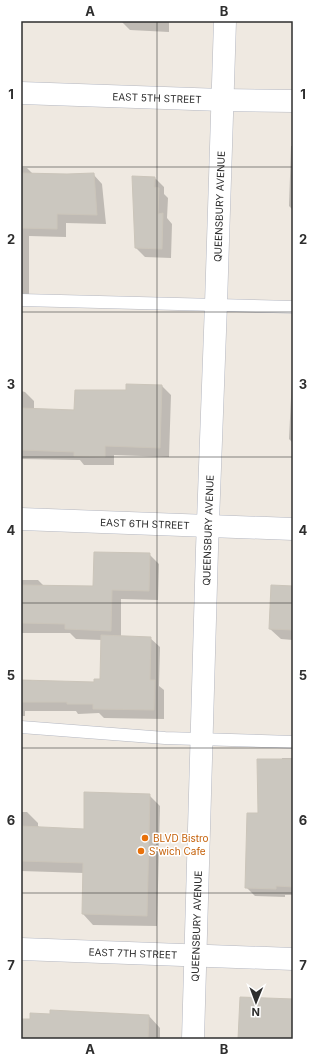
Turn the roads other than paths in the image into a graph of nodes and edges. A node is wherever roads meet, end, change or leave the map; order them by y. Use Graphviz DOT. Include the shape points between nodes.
graph roads {
  1 [pos="225,21"];
  2 [pos="21,93"];
  3 [pos="222,100"];
  4 [pos="293,101"];
  5 [pos="21,300"];
  6 [pos="216,304"];
  7 [pos="293,307"];
  8 [pos="21,519"];
  9 [pos="208,526"];
  10 [pos="293,529"];
  11 [pos="21,727"];
  12 [pos="201,739"];
  13 [pos="293,742"];
  14 [pos="21,949"];
  15 [pos="195,955"];
  16 [pos="293,959"];
  17 [pos="193,1039"];
  1 -- 3 [label="street, QUEENSBURY AVENUE"];
  2 -- 3 [label="street, EAST 5TH STREET"];
  3 -- 4 [label="street, EAST 5TH STREET"];
  3 -- 6 [label="street, QUEENSBURY AVENUE"];
  5 -- 6 [label="lane"];
  6 -- 7 [label="lane"];
  6 -- 9 [label="street, QUEENSBURY AVENUE"];
  8 -- 9 [label="street, EAST 6TH STREET"];
  9 -- 10 [label="street, EAST 6TH STREET"];
  9 -- 12 [label="street, QUEENSBURY AVENUE"];
  11 -- 12 [label="lane"];
  12 -- 13 [label="lane"];
  12 -- 15 [label="street, QUEENSBURY AVENUE"];
  14 -- 15 [label="street, EAST 7TH STREET"];
  15 -- 16 [label="street, EAST 7TH STREET"];
  15 -- 17 [label="street, QUEENSBURY AVENUE"];
}
